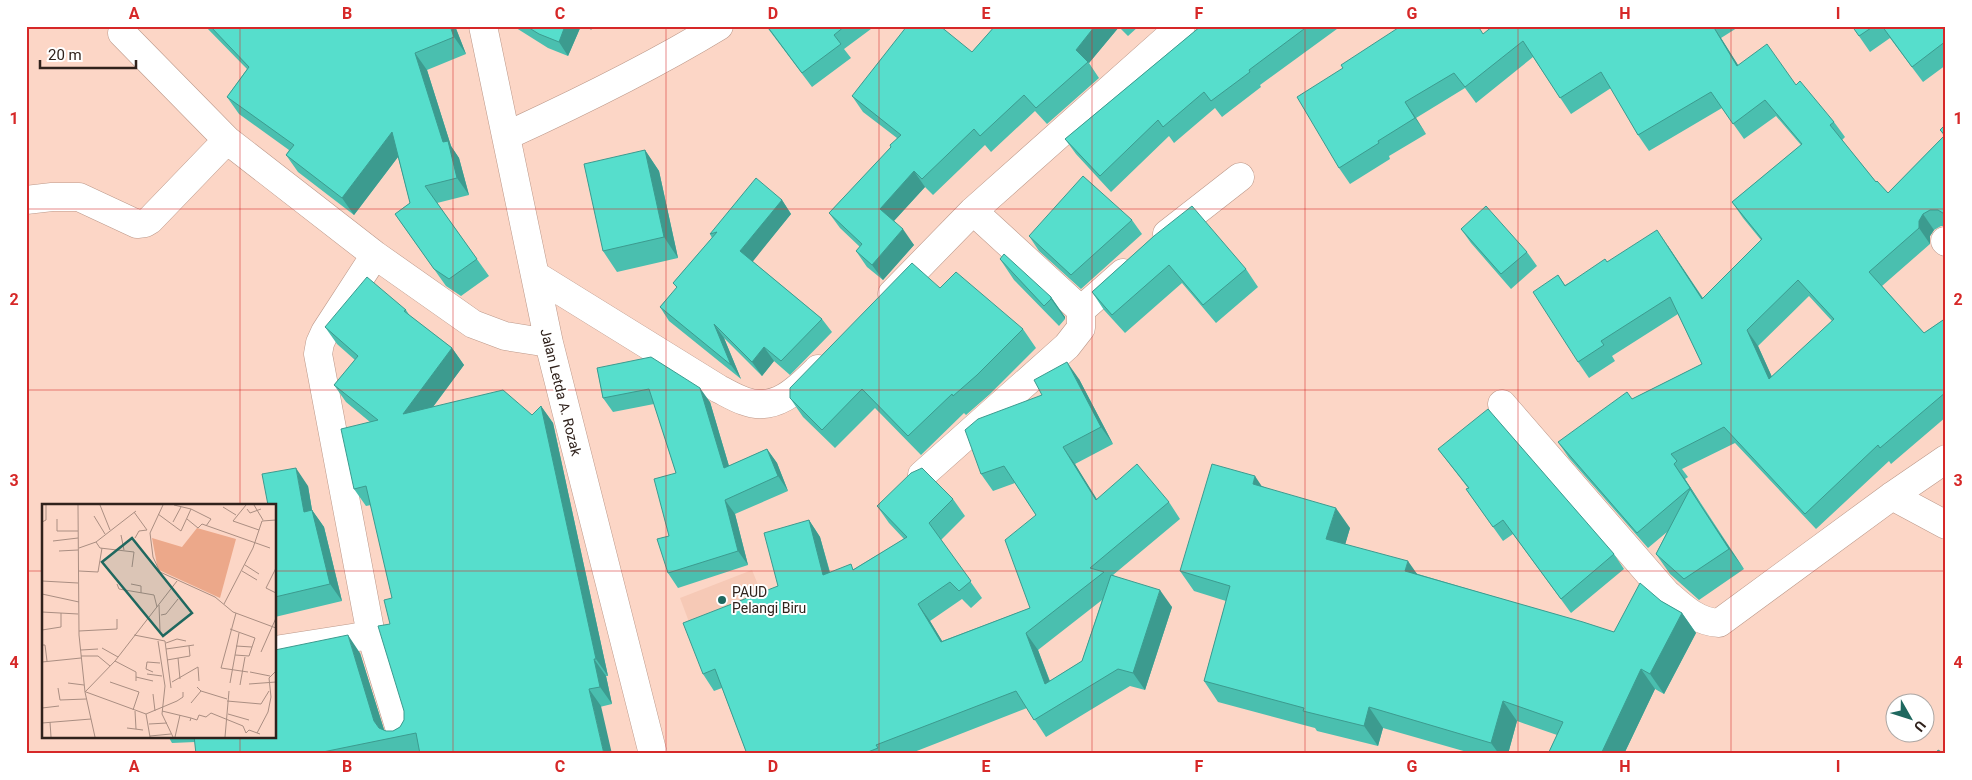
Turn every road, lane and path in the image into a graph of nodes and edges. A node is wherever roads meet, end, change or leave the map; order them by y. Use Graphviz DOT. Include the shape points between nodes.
graph roads {
  1 [pos="483,26"];
  2 [pos="718,26"];
  3 [pos="1181,26"];
  4 [pos="122,33"];
  5 [pos="506,136"];
  6 [pos="227,140"];
  7 [pos="1240,177"];
  8 [pos="26,200"];
  9 [pos="973,211"];
  10 [pos="375,255"];
  11 [pos="535,275"];
  12 [pos="1081,310"];
  13 [pos="871,315"];
  14 [pos="549,343"];
  15 [pos="838,349"];
  16 [pos="1502,404"];
  17 [pos="1946,459"];
  18 [pos="922,475"];
  19 [pos="1892,496"];
  20 [pos="1946,525"];
  21 [pos="371,635"];
  22 [pos="276,650"];
  23 [pos="401,734"];
  24 [pos="653,754"];
  1 -- 5 [label="street, Jalan Letda A. Rozak"];
  2 -- 5 [label="street" via="564,110"];
  3 -- 9 [label="street"];
  4 -- 6 [label="street"];
  5 -- 11 [label="street, Jalan Letda A. Rozak"];
  6 -- 8 [label="street" via="145,223 138,224 79,197"];
  6 -- 10 [label="street"];
  7 -- 12 [label="street" via="1147,251"];
  9 -- 12 [label="street"];
  9 -- 13 [label="street"];
  10 -- 14 [label="street" via="473,324 505,336"];
  10 -- 21 [label="street" via="325,332 318,354"];
  11 -- 14 [label="street, Jalan Letda A. Rozak"];
  11 -- 15 [label="street" via="719,388 752,404 761,406 781,400 797,390"];
  12 -- 18 [label="street" via="1081,328 1067,346"];
  14 -- 24 [label="street, Jalan Letda A. Rozak"];
  16 -- 19 [label="street" via="1666,593 1690,613 1708,622 1719,623"];
  17 -- 19 [label="street"];
  19 -- 20 [label="street"];
  21 -- 22 [label="street"];
  21 -- 23 [label="street"];
}
